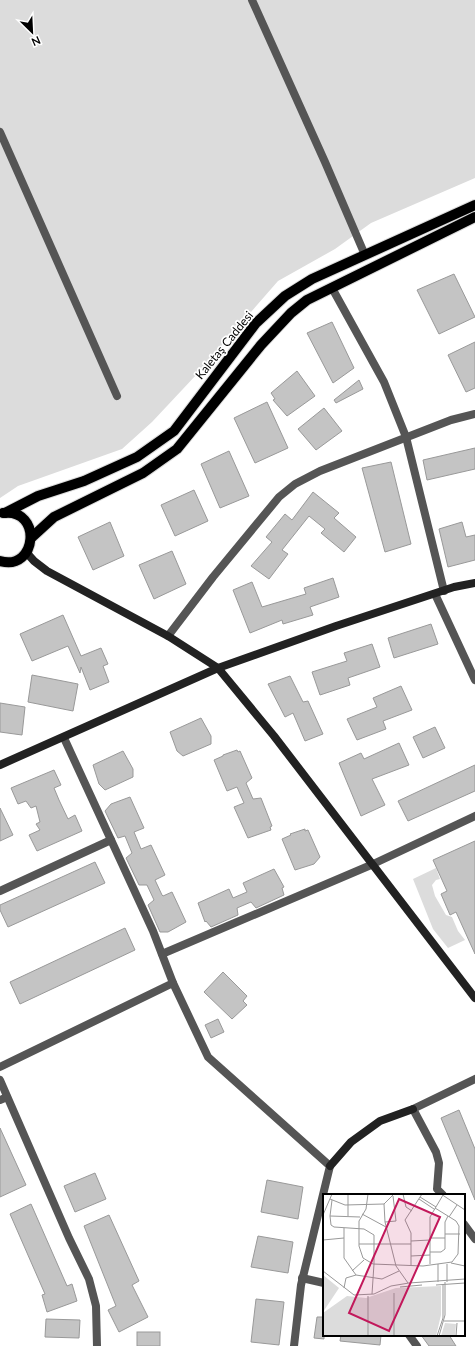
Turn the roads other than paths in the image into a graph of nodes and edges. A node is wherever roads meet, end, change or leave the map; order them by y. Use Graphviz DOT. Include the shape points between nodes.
graph roads {
  1 [pos="252,0"];
  2 [pos="0,132"];
  3 [pos="475,205"];
  4 [pos="475,217"];
  5 [pos="365,255"];
  6 [pos="332,288"];
  7 [pos="117,396"];
  8 [pos="475,414"];
  9 [pos="406,437"];
  10 [pos="2,514"];
  11 [pos="31,538"];
  12 [pos="26,552"];
  13 [pos="0,561"];
  14 [pos="12,562"];
  15 [pos="0,567"];
  16 [pos="475,583"];
  17 [pos="444,591"];
  18 [pos="435,594"];
  19 [pos="168,636"];
  20 [pos="218,668"];
  21 [pos="475,680"];
  22 [pos="64,738"];
  23 [pos="0,765"];
  24 [pos="475,816"];
  25 [pos="111,840"];
  26 [pos="371,865"];
  27 [pos="0,891"];
  28 [pos="162,954"];
  29 [pos="173,983"];
  30 [pos="475,998"];
  31 [pos="0,1067"];
  32 [pos="475,1079"];
  33 [pos="0,1080"];
  34 [pos="4,1099"];
  35 [pos="413,1109"];
  36 [pos="330,1166"];
  37 [pos="442,1194"];
  38 [pos="465,1225"];
  39 [pos="475,1239"];
  40 [pos="302,1278"];
  41 [pos="323,1283"];
  42 [pos="410,1336"];
  43 [pos="97,1346"];
  44 [pos="294,1346"];
  45 [pos="416,1346"];
  1 -- 5 [label="street"];
  2 -- 7 [label="street"];
  3 -- 5 [label="main road, Kaletaş Caddesi"];
  4 -- 6 [label="main road"];
  5 -- 10 [label="main road, Kaletaş Caddesi" via="312,279 285,296 256,324 174,432 137,458 84,481 38,496"];
  6 -- 9 [label="street" via="384,382"];
  6 -- 11 [label="main road" via="307,300 260,345 177,450 143,473 54,517"];
  8 -- 9 [label="street"];
  9 -- 17 [label="street"];
  9 -- 19 [label="street" via="320,471 279,497"];
  10 -- 11 [label="main road" via="13,514 24,520"];
  11 -- 12 [label="main road"];
  12 -- 14 [label="main road"];
  12 -- 19 [label="street" via="34,562 47,571"];
  13 -- 14 [label="main road"];
  14 -- 15 [label="main road"];
  16 -- 17 [label="street"];
  17 -- 18 [label="street"];
  18 -- 20 [label="street"];
  18 -- 21 [label="street"];
  19 -- 20 [label="street"];
  20 -- 22 [label="street"];
  20 -- 26 [label="street" via="274,736"];
  22 -- 23 [label="street"];
  22 -- 25 [label="street"];
  24 -- 26 [label="street"];
  25 -- 27 [label="street"];
  25 -- 28 [label="street"];
  26 -- 28 [label="street"];
  26 -- 30 [label="street"];
  28 -- 29 [label="street"];
  29 -- 31 [label="street"];
  29 -- 36 [label="street" via="208,1057"];
  32 -- 35 [label="street"];
  33 -- 34 [label="street"];
  34 -- 43 [label="street" via="90,1279 96,1306"];
  35 -- 36 [label="street" via="380,1121 351,1142"];
  35 -- 37 [label="street" via="436,1152 439,1162 437,1189"];
  36 -- 40 [label="street"];
  38 -- 39 [label="street"];
  40 -- 41 [label="street"];
  40 -- 44 [label="street"];
  42 -- 45 [label="street"];
}
